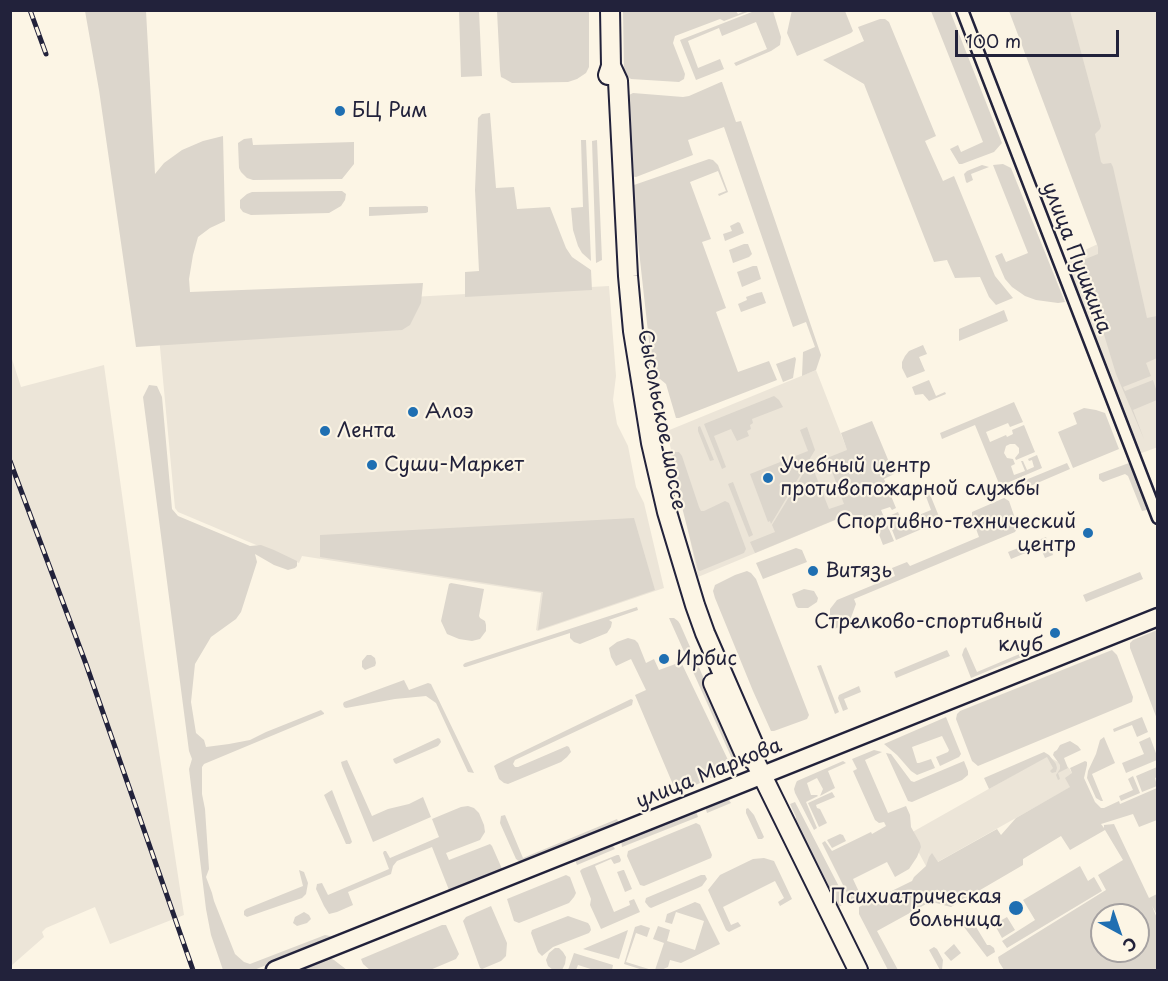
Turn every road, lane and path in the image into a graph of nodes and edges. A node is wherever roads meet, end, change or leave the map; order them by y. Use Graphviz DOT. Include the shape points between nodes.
graph roads {
  1 [pos="610,10"];
  2 [pos="962,10"];
  3 [pos="1158,518"];
  4 [pos="1158,617"];
  5 [pos="758,768"];
  6 [pos="275,970"];
  7 [pos="858,970"];
  1 -- 5 [label="main road, Сысольское шоссе" via="611,66 618,81 633,331 651,443 688,585 756,750"];
  2 -- 3 [label="street, улица Пушкина"];
  4 -- 5 [label="street, улица Маркова"];
  5 -- 6 [label="street, улица Маркова"];
  5 -- 7 [label="main road, Сысольское шоссе"];
}
